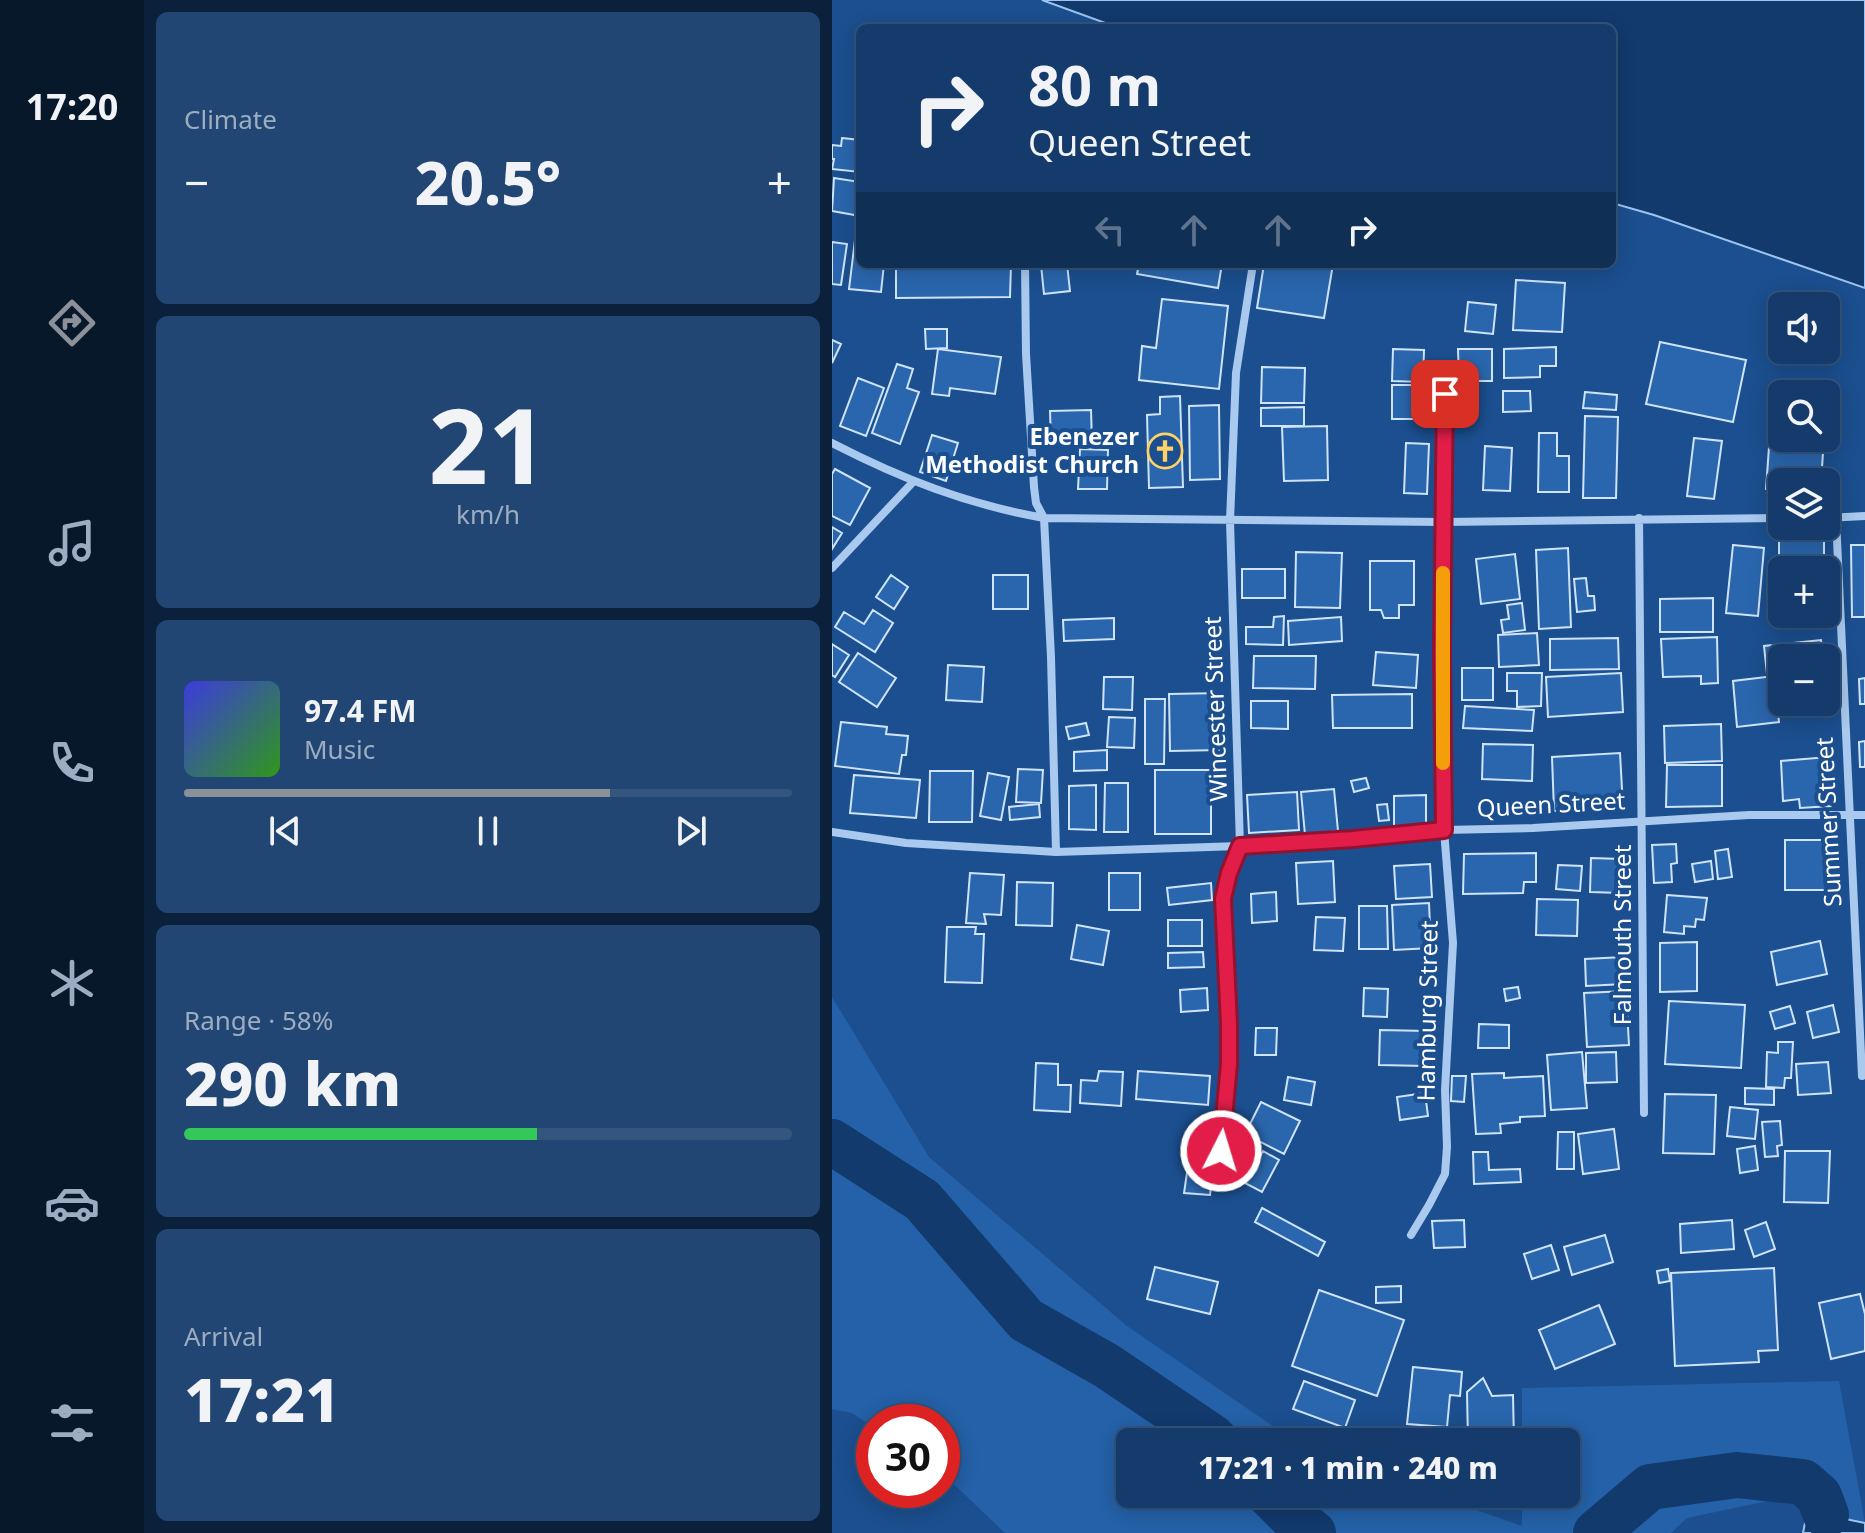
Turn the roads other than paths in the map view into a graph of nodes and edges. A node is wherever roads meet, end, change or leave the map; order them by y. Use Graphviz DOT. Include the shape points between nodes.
graph roads {
  1 [pos="1025,268"];
  2 [pos="1252,268"];
  3 [pos="1445,394"];
  4 [pos="832,443"];
  5 [pos="913,482"];
  6 [pos="1865,516"];
  7 [pos="1044,518"];
  8 [pos="1639,518"];
  9 [pos="1768,518"];
  10 [pos="1840,518"];
  11 [pos="1230,521"];
  12 [pos="1443,522"];
  13 [pos="1837,540"];
  14 [pos="832,568"];
  15 [pos="1848,815"];
  16 [pos="1865,815"];
  17 [pos="1642,821"];
  18 [pos="1444,830"];
  19 [pos="832,832"];
  20 [pos="1240,846"];
  21 [pos="1056,852"];
  22 [pos="1862,1076"];
  23 [pos="1644,1113"];
  24 [pos="1221,1151"];
  25 [pos="1411,1235"];
  1 -- 7 [label="street" via="1034,487"];
  2 -- 11 [label="street, Wincester Street" via="1236,373"];
  3 -- 12 [label="street, Hamburg Street"];
  4 -- 5 [label="street"];
  5 -- 7 [label="street"];
  5 -- 14 [label="street"];
  6 -- 10 [label="street"];
  7 -- 11 [label="street"];
  7 -- 21 [label="street"];
  8 -- 9 [label="street"];
  8 -- 12 [label="street"];
  8 -- 17 [label="street, Falmouth Street"];
  11 -- 12 [label="street"];
  11 -- 20 [label="street, Wincester Street"];
  12 -- 18 [label="street, Hamburg Street"];
  13 -- 15 [label="street, Summer Street"];
  15 -- 16 [label="street, Queen Street"];
  15 -- 17 [label="street, Queen Street"];
  15 -- 22 [label="street, Summer Street"];
  17 -- 18 [label="street, Queen Street"];
  17 -- 23 [label="street, Falmouth Street"];
  18 -- 20 [label="street, Queen Street"];
  18 -- 25 [label="street, Hamburg Street" via="1453,943 1445,1174"];
  19 -- 21 [label="street, Queen Street" via="906,843"];
  20 -- 21 [label="street, Queen Street"];
  20 -- 24 [label="street, Wincester Street" via="1223,899 1229,1064"];
}
